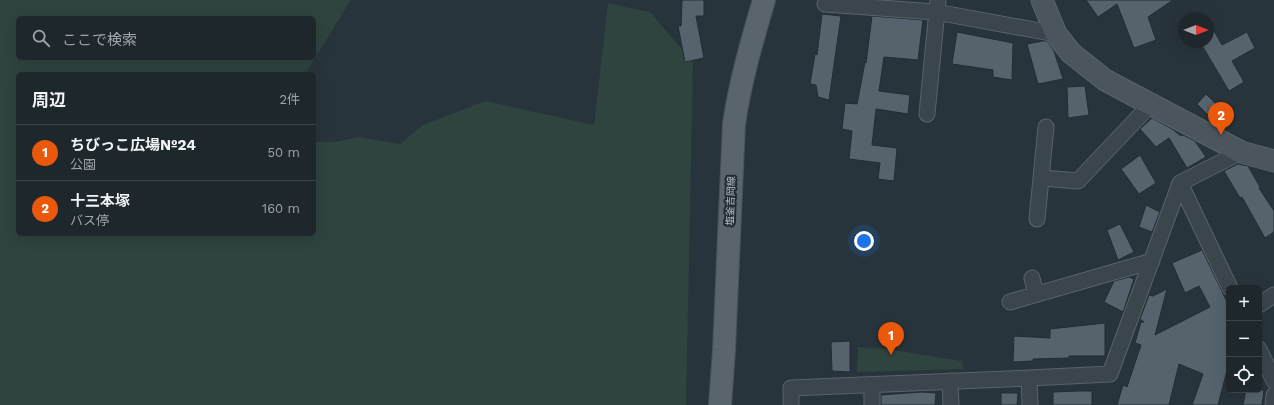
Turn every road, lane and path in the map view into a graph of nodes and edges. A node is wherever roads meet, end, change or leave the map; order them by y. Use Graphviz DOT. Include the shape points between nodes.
graph roads {
  1 [pos="764,0"];
  2 [pos="1042,0"];
  3 [pos="825,4"];
  4 [pos="937,6"];
  5 [pos="1056,34"];
  6 [pos="1150,105"];
  7 [pos="927,114"];
  8 [pos="1046,128"];
  9 [pos="1241,152"];
  10 [pos="1274,161"];
  11 [pos="1042,178"];
  12 [pos="1180,183"];
  13 [pos="1037,219"];
  14 [pos="1152,261"];
  15 [pos="1032,278"];
  16 [pos="1229,285"];
  17 [pos="1036,294"];
  18 [pos="1274,295"];
  19 [pos="1010,302"];
  20 [pos="1262,303"];
  21 [pos="1262,355"];
  22 [pos="1030,378"];
  23 [pos="1274,380"];
  24 [pos="950,381"];
  25 [pos="872,385"];
  26 [pos="1274,395"];
  27 [pos="720,405"];
  28 [pos="791,405"];
  29 [pos="872,405"];
  30 [pos="951,405"];
  31 [pos="1030,405"];
  32 [pos="1272,405"];
  1 -- 27 [label="main road, 塩釜吉岡線" via="747,57 734,124"];
  2 -- 5 [label="street"];
  3 -- 4 [label="street"];
  4 -- 5 [label="street"];
  4 -- 7 [label="street"];
  5 -- 6 [label="street" via="1071,53 1104,80"];
  6 -- 9 [label="street"];
  6 -- 11 [label="street" via="1078,181"];
  8 -- 11 [label="street"];
  9 -- 10 [label="street"];
  9 -- 12 [label="street"];
  11 -- 13 [label="street"];
  12 -- 14 [label="street"];
  12 -- 16 [label="street"];
  14 -- 17 [label="street"];
  14 -- 22 [label="street" via="1110,374"];
  15 -- 17 [label="street"];
  17 -- 19 [label="street"];
  18 -- 20 [label="street"];
  21 -- 23 [label="street"];
  22 -- 24 [label="street"];
  22 -- 31 [label="street"];
  24 -- 25 [label="street"];
  24 -- 30 [label="street"];
  25 -- 28 [label="street" via="790,388"];
  25 -- 29 [label="street"];
  26 -- 32 [label="street"];
}
